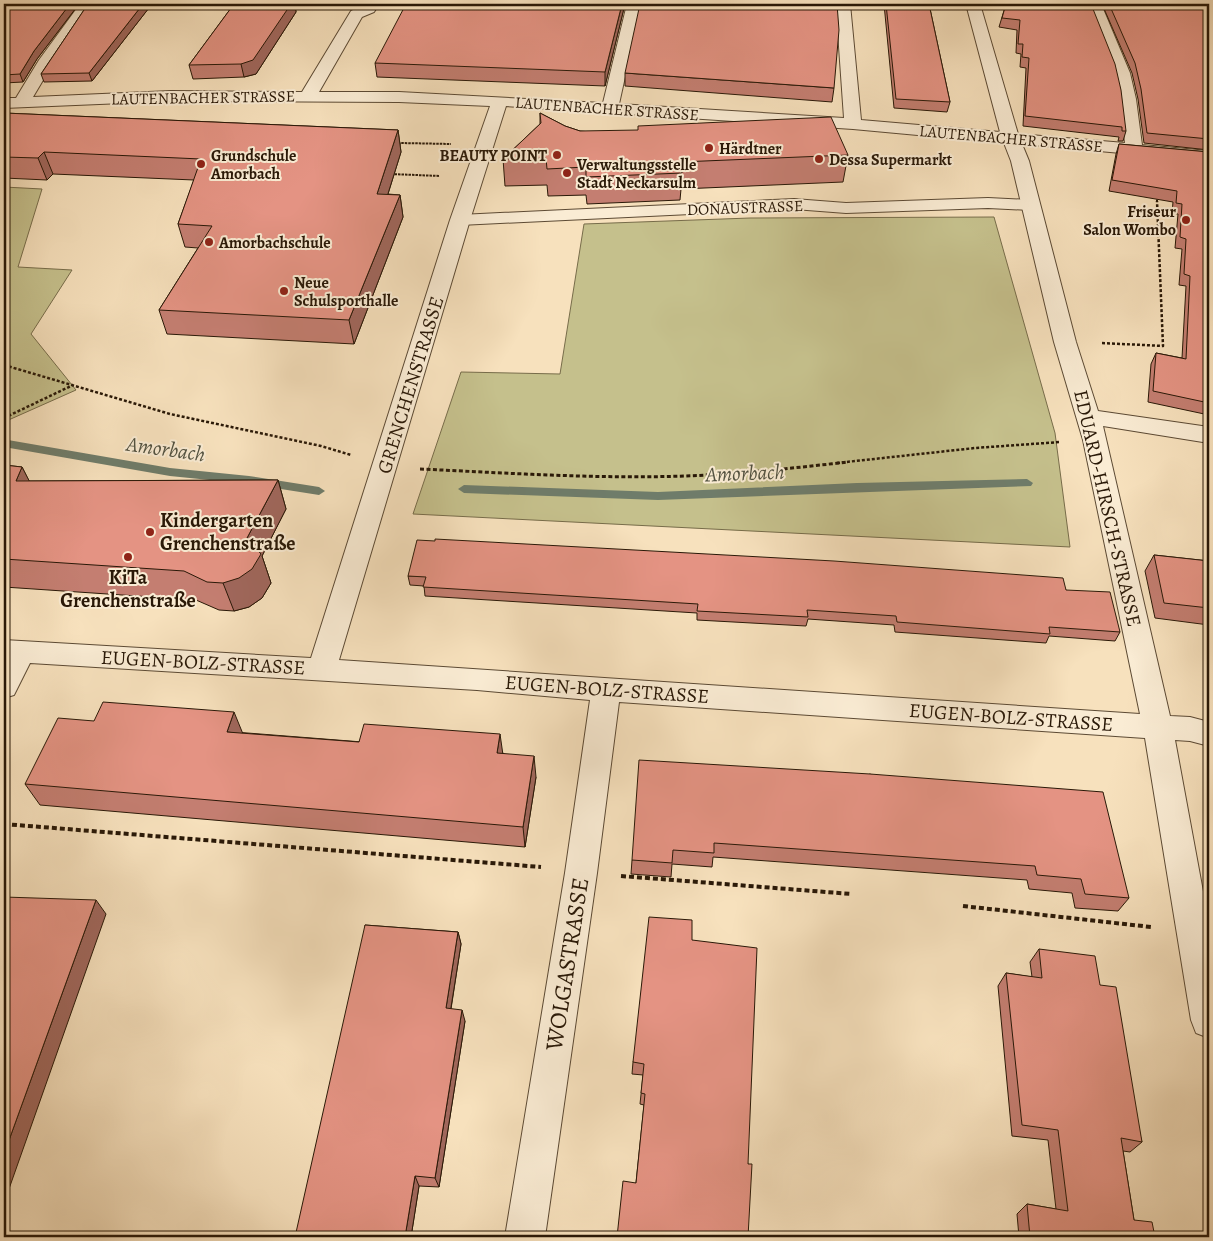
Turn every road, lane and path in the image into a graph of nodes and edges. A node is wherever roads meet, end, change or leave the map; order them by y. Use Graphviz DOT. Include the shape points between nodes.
graph roads {
  1 [pos="88,4"];
  2 [pos="372,4"];
  3 [pos="634,4"];
  4 [pos="843,4"];
  5 [pos="973,4"];
  6 [pos="1094,4"];
  7 [pos="353,9"];
  8 [pos="308,96"];
  9 [pos="500,101"];
  10 [pos="22,102"];
  11 [pos="4,103"];
  12 [pos="610,108"];
  13 [pos="853,124"];
  14 [pos="1011,139"];
  15 [pos="452,144"];
  16 [pos="1134,149"];
  17 [pos="398,150"];
  18 [pos="1156,151"];
  19 [pos="1209,156"];
  20 [pos="393,166"];
  21 [pos="440,176"];
  22 [pos="1031,205"];
  23 [pos="460,220"];
  24 [pos="1065,342"];
  25 [pos="4,364"];
  26 [pos="73,384"];
  27 [pos="4,418"];
  28 [pos="1092,429"];
  29 [pos="1209,435"];
  30 [pos="349,454"];
  31 [pos="385,467"];
  32 [pos="13,651"];
  33 [pos="322,669"];
  34 [pos="4,687"];
  35 [pos="606,690"];
  36 [pos="1158,727"];
  37 [pos="1209,734"];
  38 [pos="4,824"];
  39 [pos="581,871"];
  40 [pos="852,894"];
  41 [pos="963,906"];
  42 [pos="1194,932"];
  43 [pos="1209,1020"];
  44 [pos="525,1237"];
  1 -- 10 [label="street" via="47,60"];
  2 -- 7 [label="street" via="369,9"];
  3 -- 12 [label="street"];
  4 -- 13 [label="street"];
  5 -- 14 [label="street, EDUARD-HIRSCH-STRASSE"];
  6 -- 16 [label="street" via="1122,73"];
  7 -- 8 [label="street"];
  8 -- 9 [label="street, LAUTENBACHER STRASSE"];
  8 -- 10 [label="street, LAUTENBACHER STRASSE" via="171,96"];
  9 -- 12 [label="street, LAUTENBACHER STRASSE"];
  9 -- 23 [label="street, GRENCHENSTRASSE"];
  10 -- 11 [label="street, LAUTENBACHER STRASSE"];
  12 -- 13 [label="street, LAUTENBACHER STRASSE"];
  13 -- 14 [label="street, LAUTENBACHER STRASSE"];
  14 -- 16 [label="street, LAUTENBACHER STRASSE"];
  14 -- 22 [label="street, EDUARD-HIRSCH-STRASSE"];
  15 -- 17 [label="path" via="400,143"];
  16 -- 18 [label="street, LAUTENBACHER STRASSE"];
  18 -- 19 [label="street, LAUTENBACHER STRASSE"];
  18 -- 24 [label="path" via="1163,346"];
  20 -- 21 [label="path" via="391,174"];
  22 -- 23 [label="lane, DONAUSTRASSE" via="988,203 846,208 794,204"];
  22 -- 24 [label="street, EDUARD-HIRSCH-STRASSE"];
  23 -- 31 [label="street, GRENCHENSTRASSE"];
  24 -- 28 [label="street, EDUARD-HIRSCH-STRASSE"];
  25 -- 26 [label="path"];
  26 -- 27 [label="path"];
  26 -- 30 [label="path" via="170,414"];
  28 -- 29 [label="street"];
  28 -- 31 [label="path" via="1005,444 694,475 552,476"];
  28 -- 36 [label="street, EDUARD-HIRSCH-STRASSE"];
  31 -- 33 [label="street, GRENCHENSTRASSE"];
  32 -- 33 [label="street, EUGEN-BOLZ-STRASSE"];
  32 -- 34 [label="street"];
  33 -- 35 [label="street, EUGEN-BOLZ-STRASSE"];
  35 -- 36 [label="street, EUGEN-BOLZ-STRASSE"];
  35 -- 39 [label="street, WOLGASTRASSE"];
  36 -- 37 [label="street, EUGEN-BOLZ-STRASSE"];
  36 -- 42 [label="street, EDUARD-HIRSCH-STRASSE"];
  38 -- 39 [label="path"];
  39 -- 40 [label="path"];
  39 -- 44 [label="street, WOLGASTRASSE"];
  41 -- 42 [label="path"];
  42 -- 43 [label="street, EDUARD-HIRSCH-STRASSE"];
}
